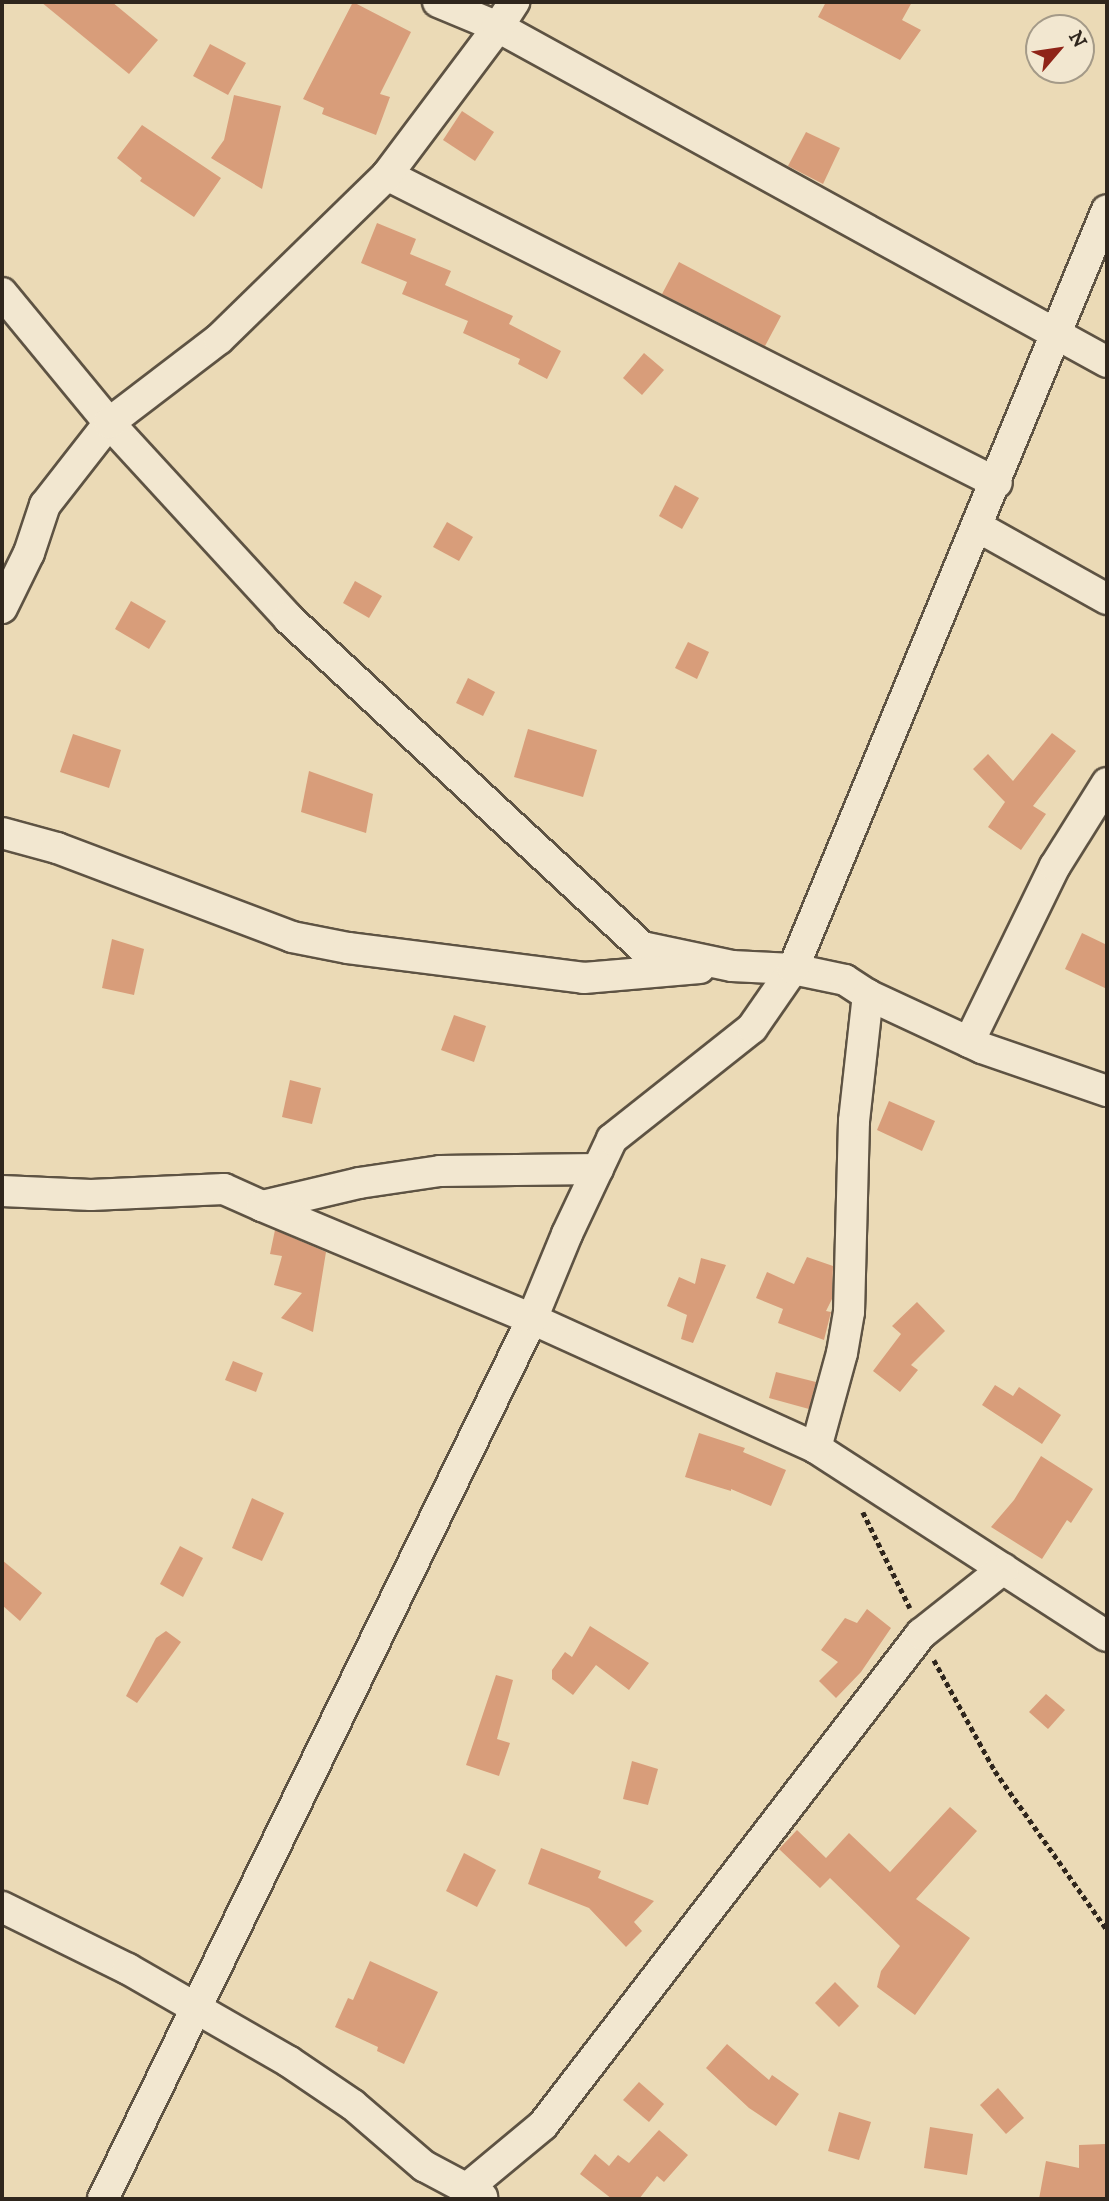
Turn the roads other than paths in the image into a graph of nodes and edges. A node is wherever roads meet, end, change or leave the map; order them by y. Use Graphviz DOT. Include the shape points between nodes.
graph roads {
  1 [pos="438,2"];
  2 [pos="514,2"];
  3 [pos="498,27"];
  4 [pos="387,175"];
  5 [pos="1107,211"];
  6 [pos="2,293"];
  7 [pos="1057,332"];
  8 [pos="1107,362"];
  9 [pos="109,423"];
  10 [pos="997,483"];
  11 [pos="978,527"];
  12 [pos="1107,599"];
  13 [pos="2,608"];
  14 [pos="1107,783"];
  15 [pos="2,832"];
  16 [pos="732,966"];
  17 [pos="793,969"];
  18 [pos="868,995"];
  19 [pos="969,1042"];
  20 [pos="1107,1091"];
  21 [pos="598,1169"];
  22 [pos="2,1191"];
  23 [pos="262,1206"];
  24 [pos="532,1320"];
  25 [pos="816,1448"];
  26 [pos="1003,1569"];
  27 [pos="1107,1636"];
  28 [pos="2,1907"];
  29 [pos="195,2008"];
  30 [pos="475,2194"];
  31 [pos="103,2199"];
  1 -- 3 [label="street"];
  2 -- 3 [label="street"];
  3 -- 4 [label="street"];
  3 -- 7 [label="street"];
  4 -- 9 [label="street" via="219,339"];
  4 -- 10 [label="street"];
  5 -- 7 [label="street"];
  6 -- 9 [label="street"];
  7 -- 8 [label="street"];
  7 -- 10 [label="street"];
  9 -- 13 [label="street" via="45,505 29,553"];
  9 -- 16 [label="street" via="288,618 642,947"];
  10 -- 11 [label="street"];
  11 -- 12 [label="street"];
  11 -- 17 [label="street"];
  14 -- 19 [label="street" via="1055,866"];
  15 -- 16 [label="street" via="57,848 292,937 348,948 584,978"];
  16 -- 17 [label="street"];
  17 -- 18 [label="street" via="845,980"];
  17 -- 21 [label="street" via="752,1028 612,1139"];
  18 -- 19 [label="street"];
  18 -- 25 [label="street" via="854,1121 849,1312"];
  19 -- 20 [label="street"];
  21 -- 23 [label="street" via="440,1171 359,1183"];
  21 -- 24 [label="street"];
  22 -- 23 [label="street" via="90,1195 224,1189"];
  23 -- 24 [label="street"];
  24 -- 25 [label="street"];
  24 -- 29 [label="street"];
  25 -- 26 [label="street"];
  26 -- 27 [label="street"];
  26 -- 30 [label="street" via="921,1634 543,2125"];
  28 -- 29 [label="street" via="117,1962"];
  29 -- 30 [label="street" via="320,2082 424,2166"];
  29 -- 31 [label="street"];
}
